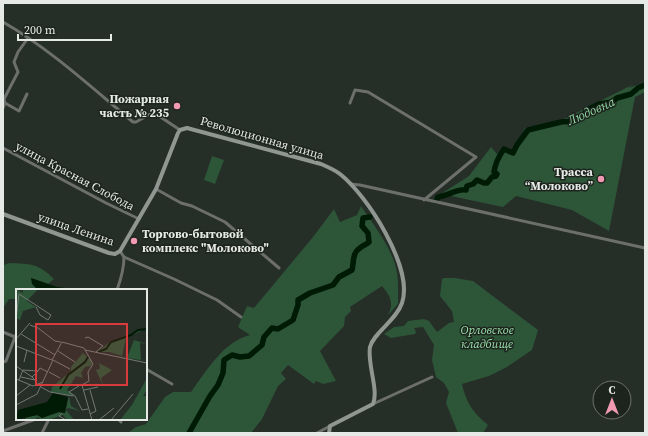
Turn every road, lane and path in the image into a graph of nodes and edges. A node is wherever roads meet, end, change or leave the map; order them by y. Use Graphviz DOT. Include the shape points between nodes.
graph roads {
  1 [pos="3,22"];
  2 [pos="28,38"];
  3 [pos="27,94"];
  4 [pos="5,103"];
  5 [pos="350,103"];
  6 [pos="3,108"];
  7 [pos="180,130"];
  8 [pos="3,148"];
  9 [pos="350,184"];
  10 [pos="156,190"];
  11 [pos="424,200"];
  12 [pos="3,214"];
  13 [pos="139,219"];
  14 [pos="645,248"];
  15 [pos="120,251"];
  16 [pos="124,257"];
  17 [pos="279,268"];
  18 [pos="117,289"];
  19 [pos="240,317"];
  20 [pos="3,332"];
  21 [pos="15,337"];
  22 [pos="3,362"];
  23 [pos="147,370"];
  24 [pos="432,377"];
  25 [pos="172,384"];
  26 [pos="373,404"];
  27 [pos="33,420"];
  28 [pos="48,420"];
  29 [pos="330,426"];
  30 [pos="3,431"];
  31 [pos="42,433"];
  32 [pos="317,433"];
  33 [pos="329,433"];
  1 -- 2 [label="street"];
  2 -- 4 [label="street" via="14,62 18,72 4,99"];
  2 -- 7 [label="street" via="133,122 152,113"];
  3 -- 4 [label="street" via="19,111"];
  4 -- 6 [label="street"];
  5 -- 11 [label="street" via="355,90 368,92 476,157"];
  7 -- 9 [label="main road, Революционная улица" via="190,128 321,164 340,174"];
  7 -- 10 [label="main road"];
  8 -- 13 [label="street, улица Красная Слобода"];
  9 -- 11 [label="street"];
  9 -- 26 [label="main road, Революционная улица" via="388,238 400,266 404,285 402,305 371,343 369,359"];
  10 -- 13 [label="main road, улица Ленина"];
  10 -- 17 [label="street" via="225,222"];
  11 -- 14 [label="street"];
  12 -- 15 [label="main road, улица Ленина" via="109,253 115,254"];
  13 -- 15 [label="main road, улица Ленина"];
  15 -- 16 [label="street"];
  16 -- 18 [label="street"];
  16 -- 19 [label="street" via="217,300"];
  20 -- 21 [label="street"];
  21 -- 22 [label="street" via="6,361"];
  23 -- 25 [label="street"];
  24 -- 26 [label="street"];
  26 -- 29 [label="main road"];
  27 -- 30 [label="street"];
  28 -- 31 [label="street"];
  29 -- 32 [label="street"];
  29 -- 33 [label="main road"];
}
